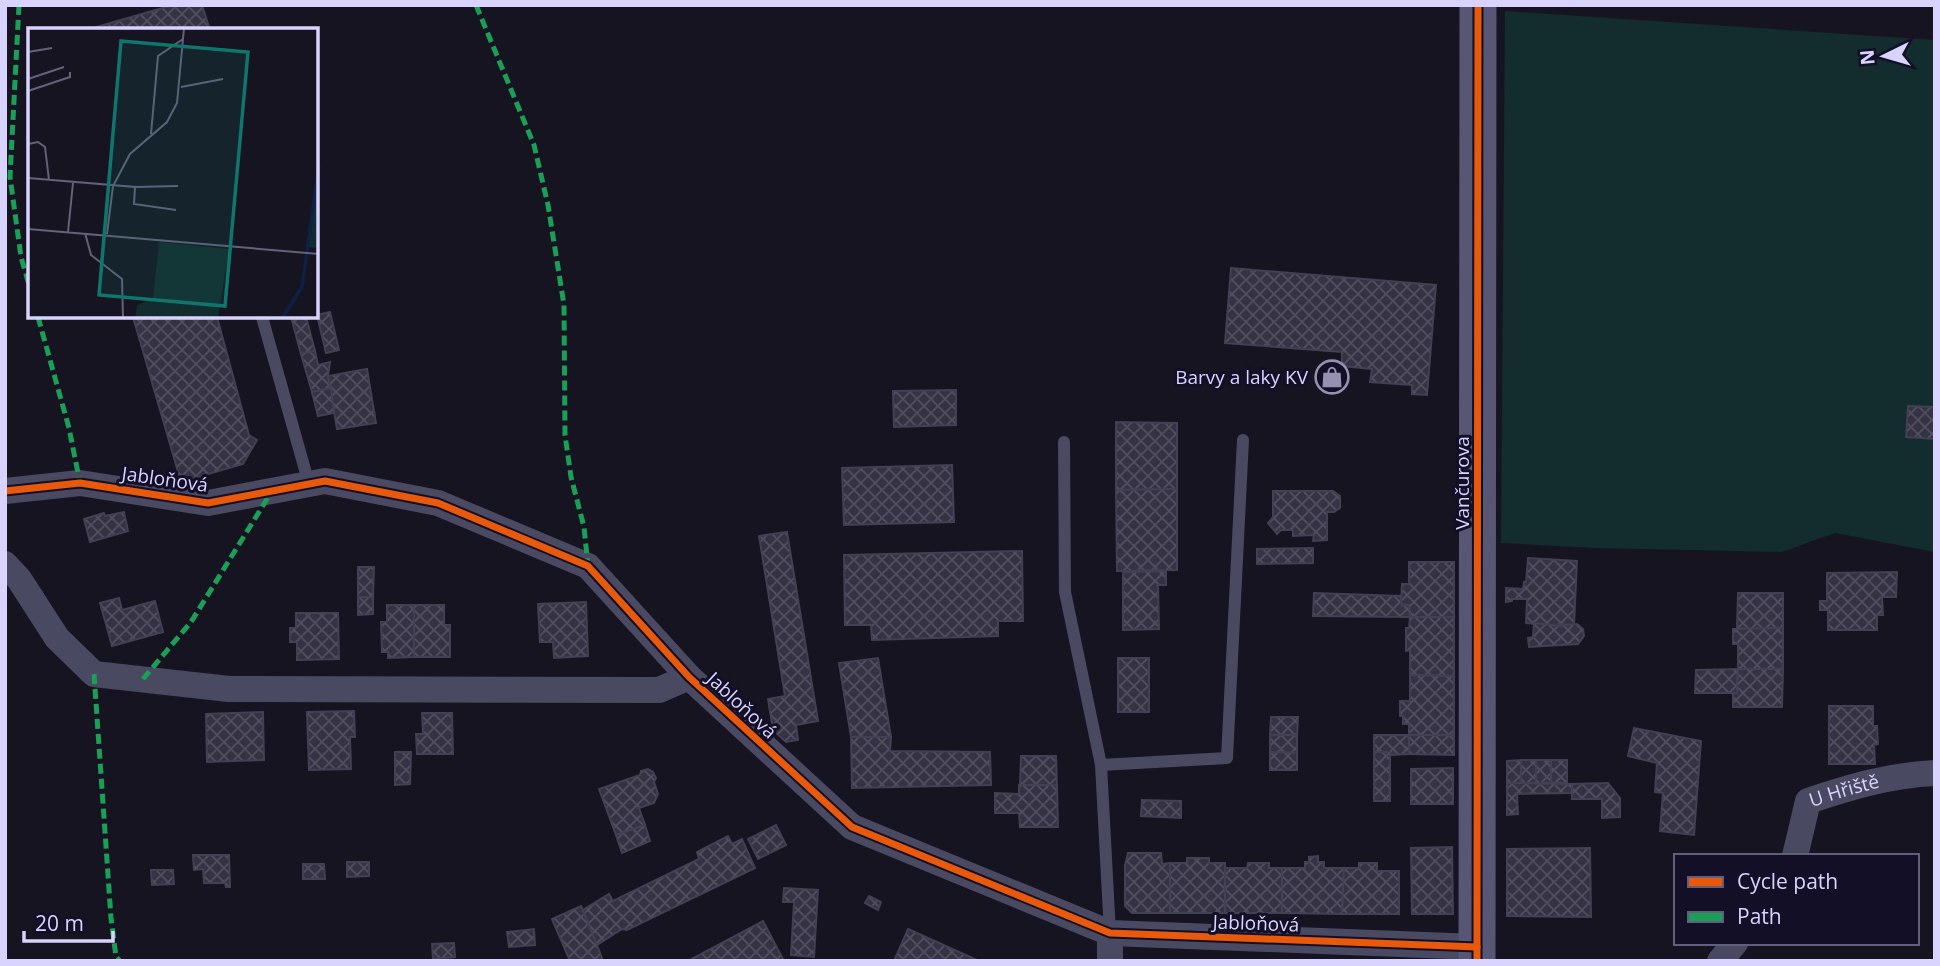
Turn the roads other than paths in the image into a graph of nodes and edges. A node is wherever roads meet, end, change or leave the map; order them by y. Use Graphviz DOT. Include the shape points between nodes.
graph roads {
  1 [pos="1478,5"];
  2 [pos="262,318"];
  3 [pos="1243,440"];
  4 [pos="1064,442"];
  5 [pos="309,484"];
  6 [pos="5,491"];
  7 [pos="5,564"];
  8 [pos="689,677"];
  9 [pos="1101,765"];
  10 [pos="1935,774"];
  11 [pos="1795,854"];
  12 [pos="1110,933"];
  13 [pos="1733,945"];
  14 [pos="1477,954"];
  15 [pos="1110,961"];
  16 [pos="1720,961"];
  1 -- 14 [label="street, Vančurova"];
  2 -- 5 [label="lane"];
  3 -- 9 [label="lane" via="1227,758"];
  4 -- 9 [label="lane" via="1065,592"];
  5 -- 6 [label="street, Jabloňová" via="208,503 80,482"];
  5 -- 8 [label="street, Jabloňová" via="325,481 438,503 588,566"];
  7 -- 8 [label="street, Jabloňová" via="57,638 94,674 229,689 659,690"];
  8 -- 12 [label="street, Jabloňová" via="852,827"];
  9 -- 12 [label="lane"];
  10 -- 11 [label="street, U Hřiště" via="1867,782 1808,801"];
  12 -- 14 [label="street, Jabloňová"];
  12 -- 15 [label="street"];
  13 -- 16 [label="street"];
}
